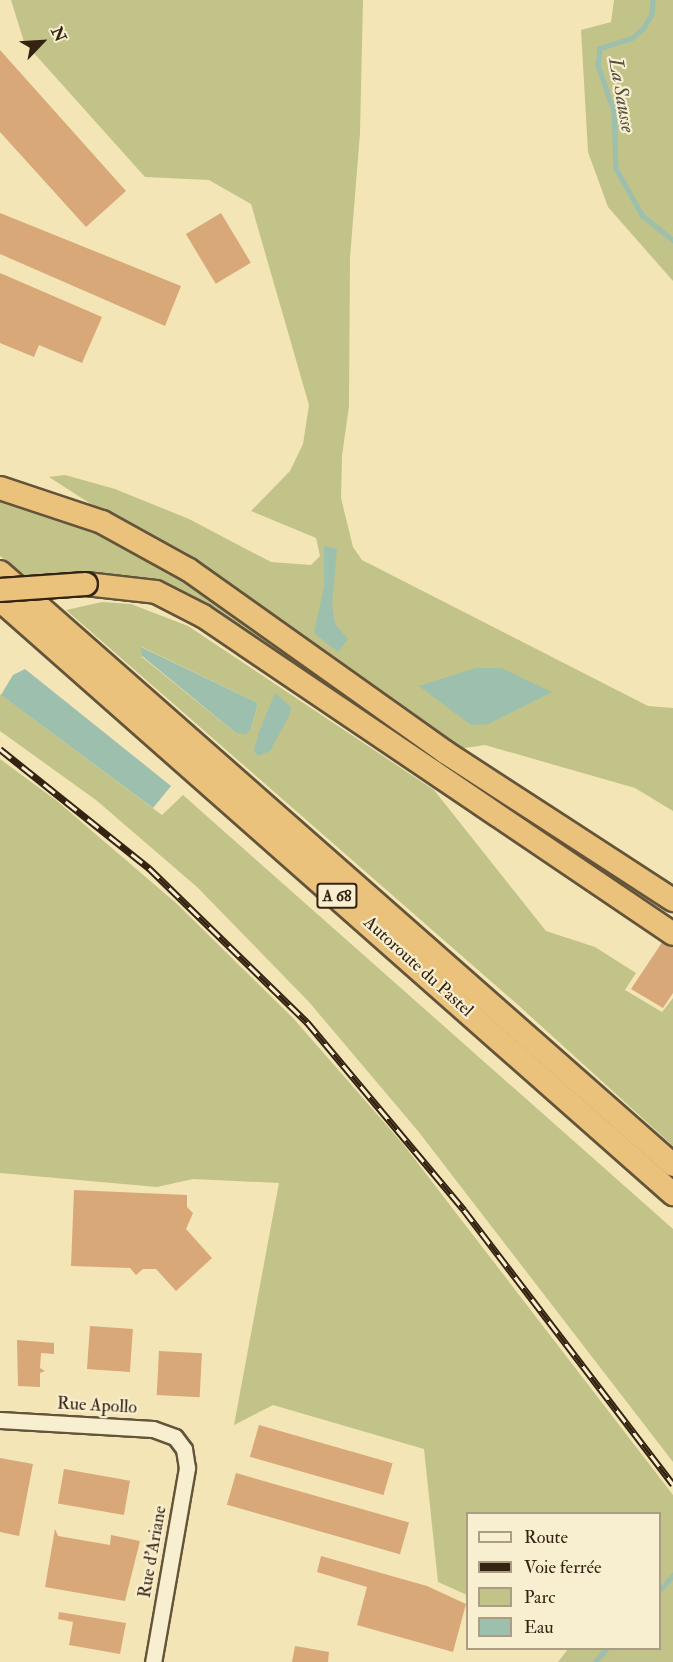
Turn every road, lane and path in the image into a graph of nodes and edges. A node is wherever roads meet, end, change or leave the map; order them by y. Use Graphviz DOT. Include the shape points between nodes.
graph roads {
  1 [pos="0,488"];
  2 [pos="0,572"];
  3 [pos="0,590"];
  4 [pos="0,600"];
  5 [pos="673,900"];
  6 [pos="673,934"];
  7 [pos="673,1165"];
  8 [pos="673,1194"];
  9 [pos="0,1420"];
  10 [pos="184,1449"];
  11 [pos="153,1662"];
  1 -- 5 [label="highway" via="102,522 189,570 445,752"];
  2 -- 7 [label="highway, Autoroute du Pastel / A 68"];
  3 -- 6 [label="highway, bridge" via="86,584 156,592 202,616"];
  4 -- 8 [label="highway, Autoroute du Pastel / A 68"];
  9 -- 10 [label="street, Rue Apollo" via="153,1429 175,1437"];
  10 -- 11 [label="street, Rue d'Ariane" via="187,1468"];
}
